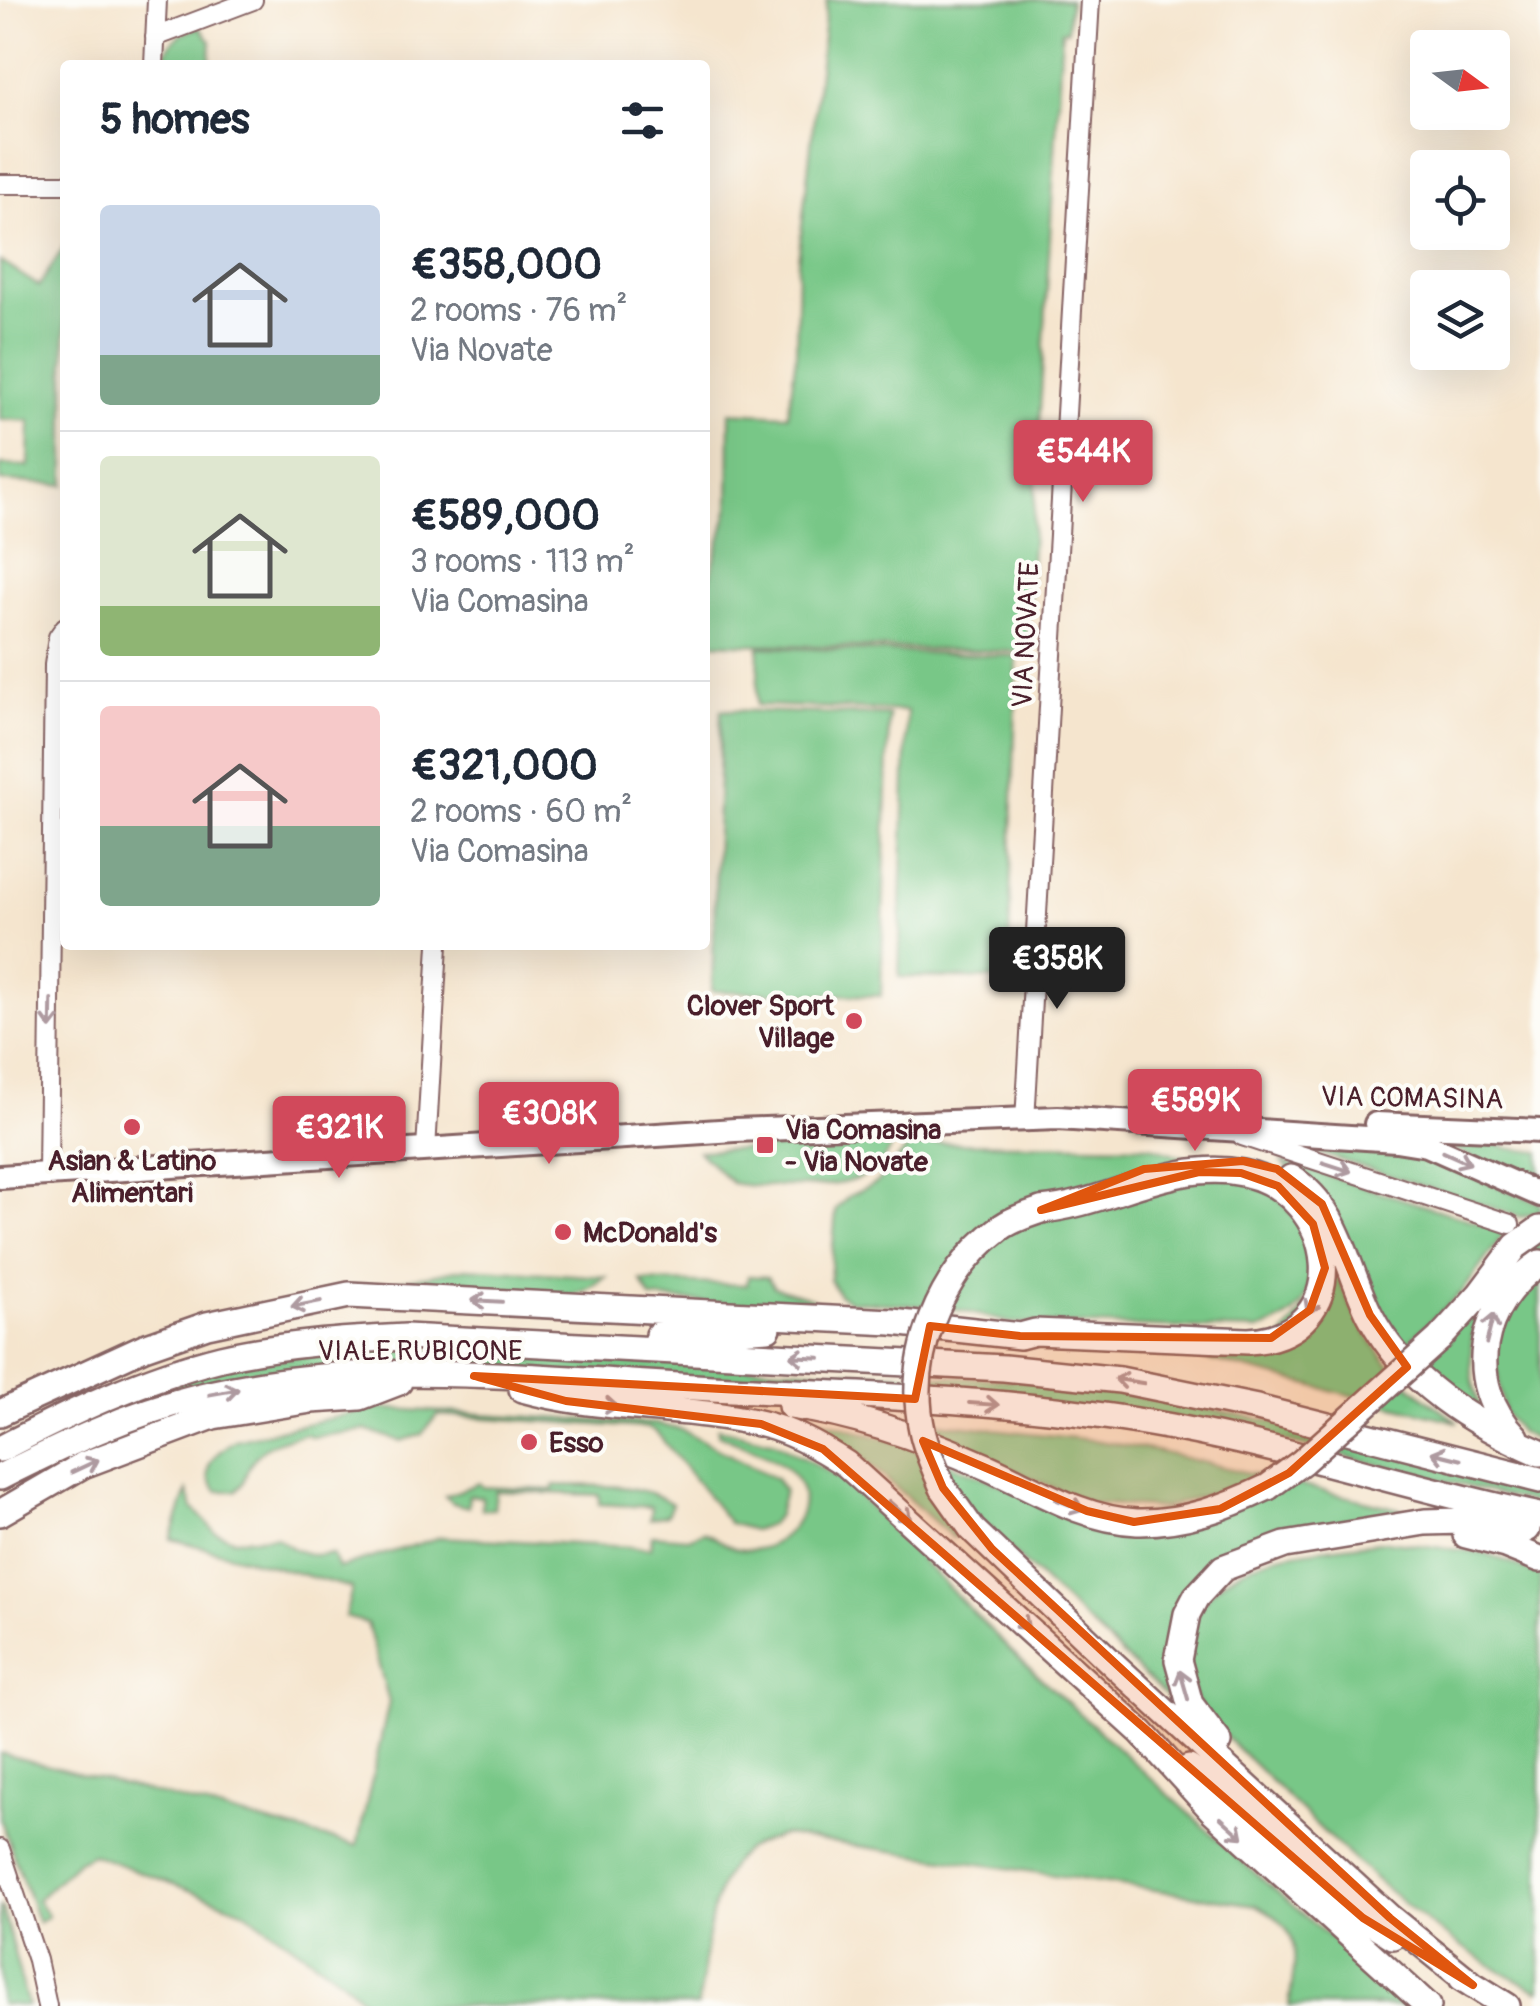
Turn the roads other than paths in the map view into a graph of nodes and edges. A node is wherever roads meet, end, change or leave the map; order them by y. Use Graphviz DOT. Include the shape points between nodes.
graph roads {
  1 [pos="157,0"];
  2 [pos="253,0"];
  3 [pos="1090,0"];
  4 [pos="155,37"];
  5 [pos="154,60"];
  6 [pos="0,184"];
  7 [pos="60,184"];
  8 [pos="60,633"];
  9 [pos="438,950"];
  10 [pos="1025,1122"];
  11 [pos="1223,1129"];
  12 [pos="1540,1131"];
  13 [pos="426,1150"];
  14 [pos="48,1174"];
  15 [pos="0,1177"];
  16 [pos="1540,1195"];
  17 [pos="1041,1210"];
  18 [pos="1510,1224"];
  19 [pos="1540,1229"];
  20 [pos="1540,1263"];
  21 [pos="828,1319"];
  22 [pos="471,1340"];
  23 [pos="418,1374"];
  24 [pos="474,1376"];
  25 [pos="677,1387"];
  26 [pos="0,1413"];
  27 [pos="0,1449"];
  28 [pos="1533,1450"];
  29 [pos="0,1477"];
  30 [pos="1540,1480"];
  31 [pos="0,1513"];
  32 [pos="1540,1516"];
  33 [pos="1396,1528"];
  34 [pos="1540,1531"];
  35 [pos="1540,1559"];
  36 [pos="1141,1732"];
  37 [pos="1284,1818"];
  38 [pos="2,1858"];
  39 [pos="1473,1984"];
  40 [pos="47,2006"];
  41 [pos="1428,2006"];
  42 [pos="1507,2006"];
  1 -- 4 [label="street"];
  2 -- 4 [label="street"];
  3 -- 10 [label="street, VIA NOVATE"];
  4 -- 5 [label="street"];
  6 -- 7 [label="street"];
  8 -- 14 [label="street, one-way" via="54,665"];
  9 -- 13 [label="street"];
  10 -- 11 [label="main road, VIA COMASINA" via="1057,1129"];
  10 -- 13 [label="main road, VIA COMASINA" via="735,1130"];
  11 -- 12 [label="main road, VIA COMASINA" via="1342,1123"];
  11 -- 16 [label="main road, VIA COMASINA, one-way" via="1427,1146"];
  11 -- 18 [label="street, one-way"];
  13 -- 14 [label="main road, VIA COMASINA"];
  14 -- 15 [label="main road, VIA COMASINA"];
  17 -- 21 [label="highway, one-way" via="1153,1179 1249,1174 1286,1192 1308,1216 1324,1252 1320,1293 1286,1332 1264,1340 1020,1336"];
  17 -- 28 [label="highway" via="1059,1196 1144,1169 1244,1161 1277,1169 1322,1204 1380,1334 1409,1369 1440,1397"];
  17 -- 37 [label="highway, bridge" via="1001,1227 969,1256 926,1336 918,1380 921,1427 943,1488 972,1529"];
  25 -- 19 [label="highway, one-way, bridge" via="850,1417 1117,1520 1205,1513 1268,1486 1302,1462 1439,1339 1516,1246"];
  28 -- 20 [label="highway, one-way" via="1492,1404 1484,1358 1492,1315 1518,1277"];
  21 -- 22 [label="highway" via="744,1331"];
  21 -- 26 [label="highway, one-way" via="349,1296 207,1325 144,1346"];
  22 -- 27 [label="highway, VIALE RUBICONE" via="360,1340 221,1358 127,1390"];
  30 -- 22 [label="highway, one-way" via="1120,1380"];
  23 -- 24 [label="highway, VIALE RUBICONE"];
  29 -- 23 [label="highway, VIALE RUBICONE, one-way" via="130,1417 198,1397 331,1378"];
  31 -- 23 [label="highway, one-way" via="83,1465 213,1416 360,1398"];
  24 -- 25 [label="highway, VIALE RUBICONE"];
  24 -- 36 [label="highway, one-way" via="566,1401 762,1424 823,1449"];
  25 -- 32 [label="highway, one-way" via="1096,1415 1174,1427"];
  33 -- 34 [label="highway" via="1462,1521"];
  33 -- 35 [label="highway" via="1469,1536"];
  37 -- 33 [label="highway, one-way" via="1190,1704 1178,1660 1187,1614 1210,1579 1248,1556"];
  36 -- 39 [label="highway" via="1232,1800 1363,1918"];
  36 -- 41 [label="highway, one-way" via="1212,1810"];
  37 -- 39 [label="highway" via="1390,1918"];
  38 -- 40 [label="street"];
  39 -- 42 [label="highway"];
}
